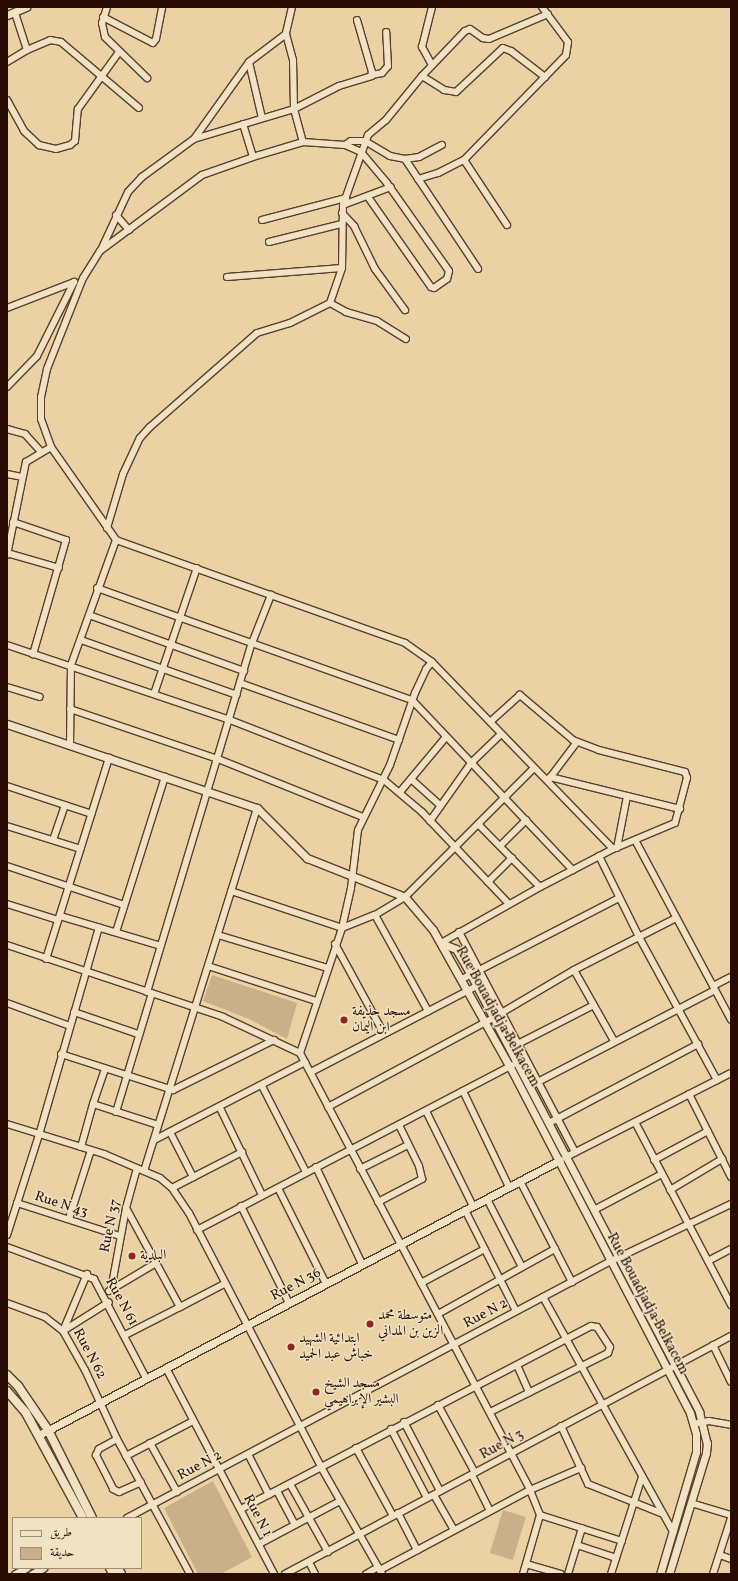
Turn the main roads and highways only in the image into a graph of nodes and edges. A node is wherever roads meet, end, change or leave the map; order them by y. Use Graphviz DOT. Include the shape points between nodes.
graph roads {
  1 [pos="7,1375"];
  2 [pos="7,1391"];
  3 [pos="82,1517"];
  4 [pos="92,1517"];
  1 -- 4 [label="main road" via="18,1386 48,1430"];
  2 -- 3 [label="main road" via="26,1413"];
}
